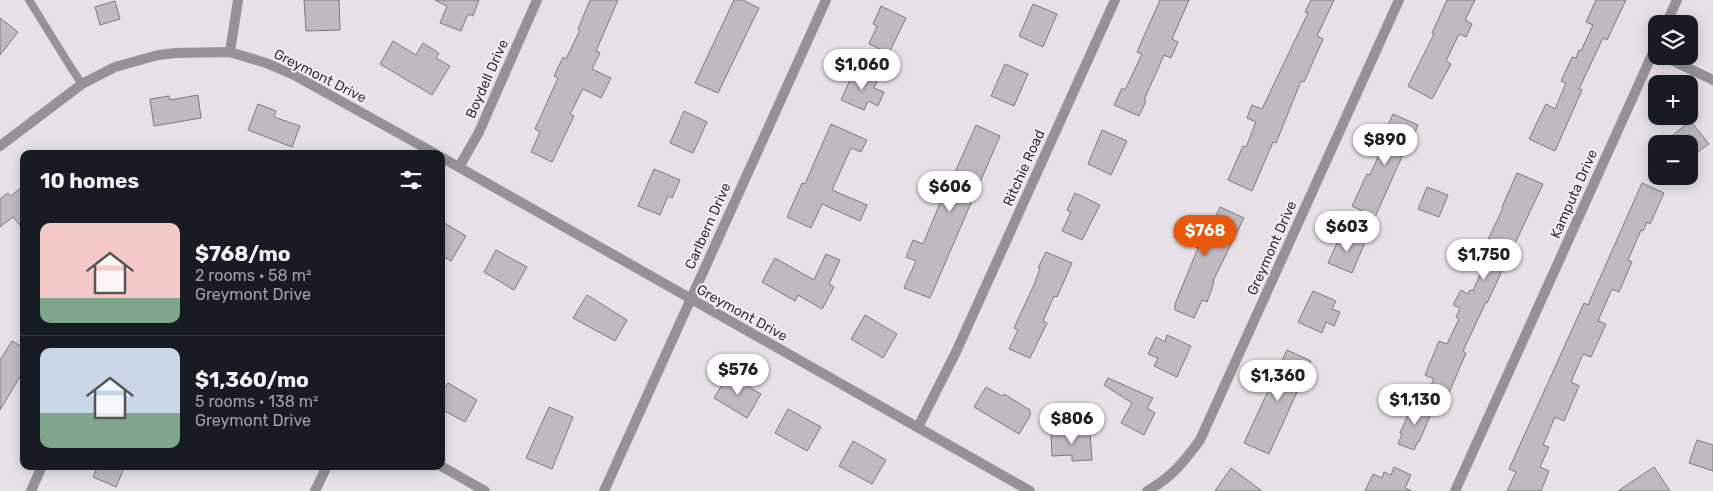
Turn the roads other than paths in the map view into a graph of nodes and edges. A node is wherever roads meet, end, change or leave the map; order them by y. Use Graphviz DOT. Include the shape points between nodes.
graph roads {
  1 [pos="29,0"];
  2 [pos="238,0"];
  3 [pos="537,0"];
  4 [pos="826,0"];
  5 [pos="1115,0"];
  6 [pos="1399,0"];
  7 [pos="1677,0"];
  8 [pos="1670,15"];
  9 [pos="230,52"];
  10 [pos="1651,65"];
  11 [pos="1683,65"];
  12 [pos="1713,80"];
  13 [pos="82,84"];
  14 [pos="0,146"];
  15 [pos="429,150"];
  16 [pos="445,159"];
  17 [pos="459,167"];
  18 [pos="690,300"];
  19 [pos="918,427"];
  20 [pos="445,468"];
  21 [pos="40,470"];
  22 [pos="325,470"];
  23 [pos="31,491"];
  24 [pos="316,491"];
  25 [pos="485,491"];
  26 [pos="604,491"];
  27 [pos="1030,491"];
  28 [pos="1147,491"];
  29 [pos="1455,491"];
  1 -- 13 [label="lane"];
  2 -- 9 [label="street"];
  3 -- 17 [label="street, Boydell Drive"];
  4 -- 18 [label="street, Carlbern Drive"];
  5 -- 19 [label="street, Ritchie Road" via="956,352"];
  6 -- 28 [label="street, Greymont Drive" via="1200,440 1183,464"];
  7 -- 8 [label="street"];
  9 -- 13 [label="street, Greymont Drive" via="158,55 115,67"];
  9 -- 15 [label="street, Greymont Drive" via="294,75"];
  10 -- 29 [label="street, Kamputa Drive"];
  11 -- 12 [label="street"];
  13 -- 14 [label="street, Greymont Drive"];
  16 -- 17 [label="street, Greymont Drive"];
  17 -- 18 [label="street, Greymont Drive"];
  18 -- 19 [label="street, Greymont Drive"];
  18 -- 26 [label="street, Carlbern Drive"];
  19 -- 27 [label="street, Greymont Drive"];
  20 -- 25 [label="street"];
  21 -- 23 [label="street"];
  22 -- 24 [label="street"];
}
